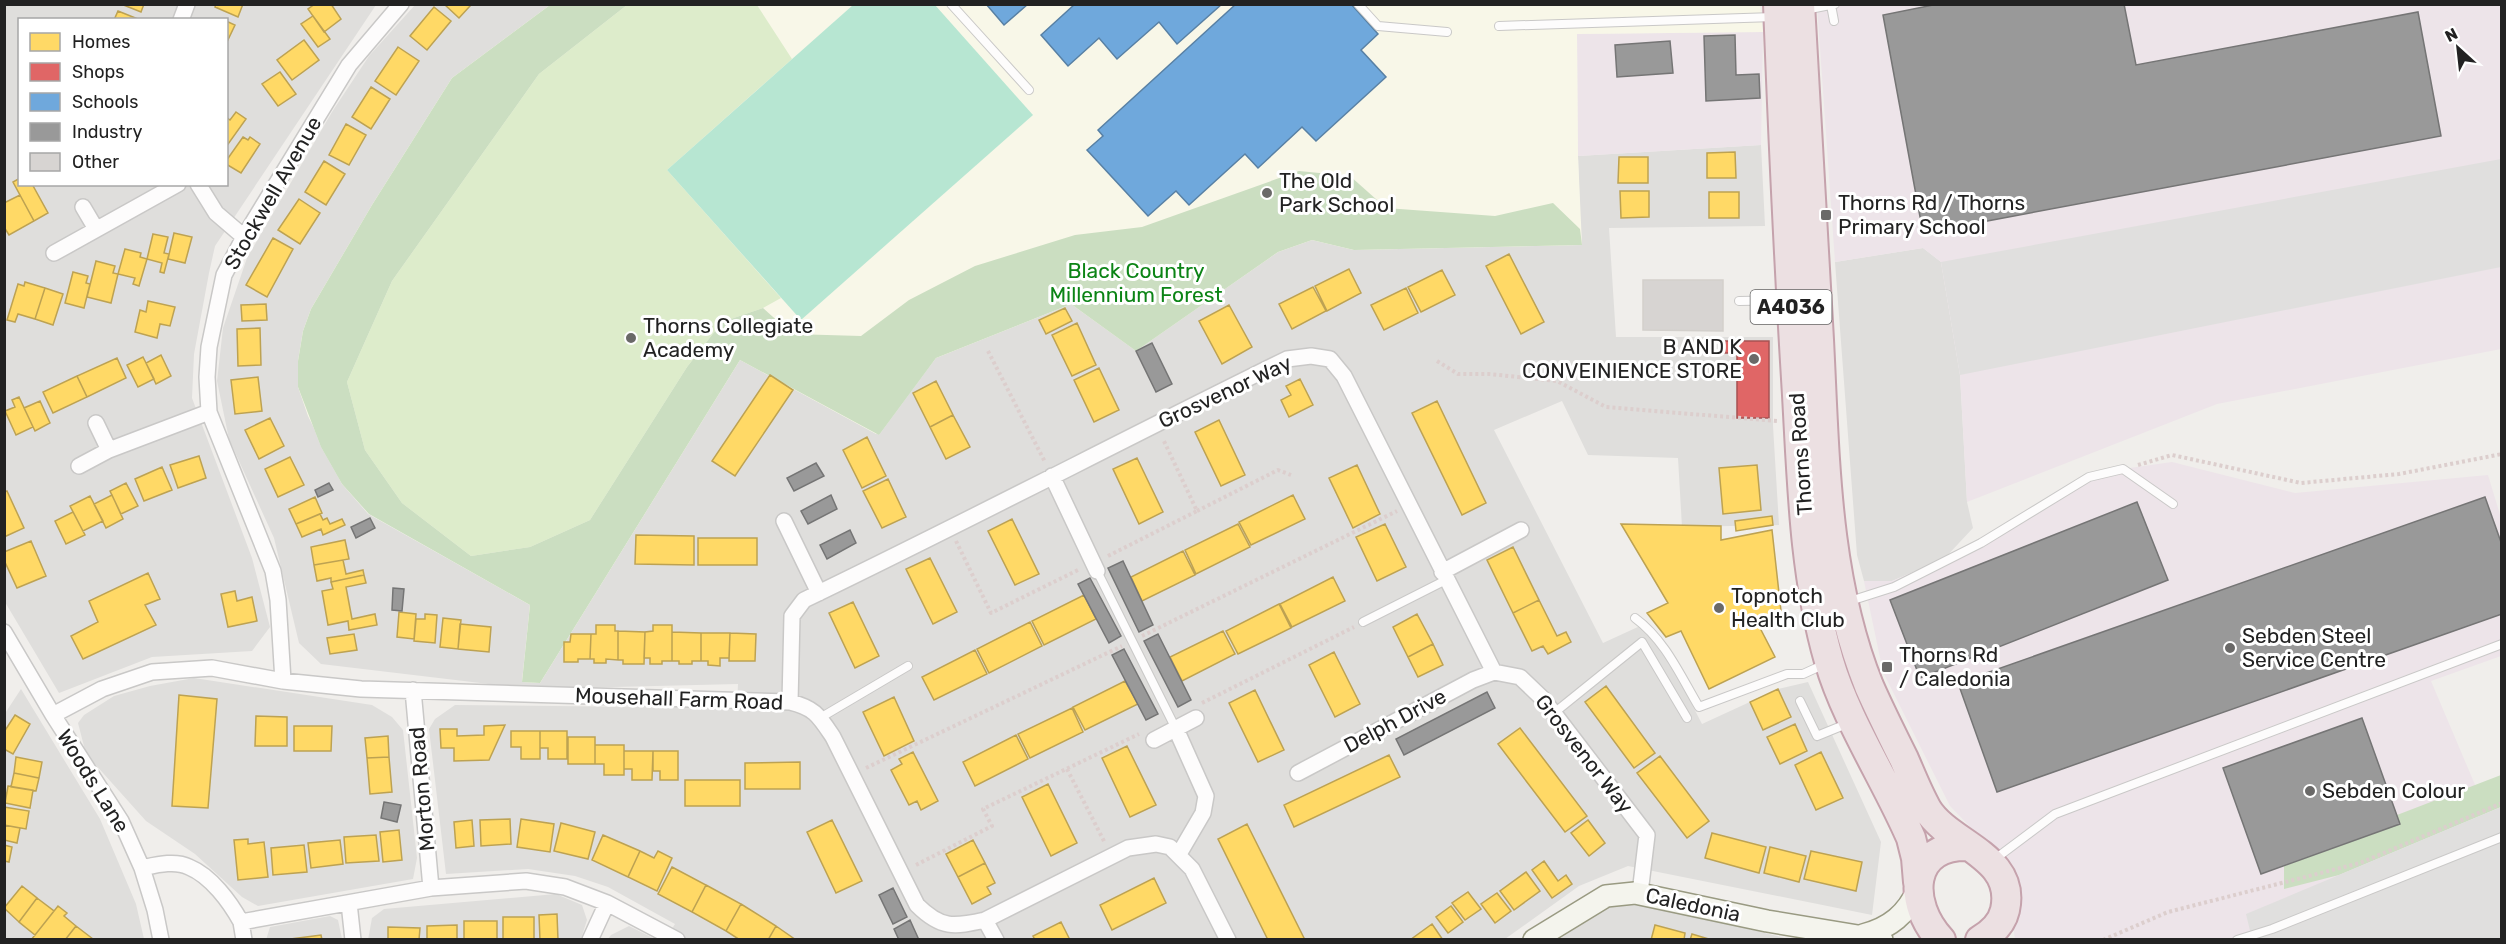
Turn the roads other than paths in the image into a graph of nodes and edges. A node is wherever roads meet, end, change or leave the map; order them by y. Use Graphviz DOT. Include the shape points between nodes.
graph roads {
  1 [pos="401,4"];
  2 [pos="951,4"];
  3 [pos="1358,4"];
  4 [pos="1833,5"];
  5 [pos="1789,9"];
  6 [pos="1834,21"];
  7 [pos="1498,26"];
  8 [pos="1447,32"];
  9 [pos="1029,90"];
  10 [pos="174,186"];
  11 [pos="199,186"];
  12 [pos="83,207"];
  13 [pos="96,229"];
  14 [pos="244,237"];
  15 [pos="54,253"];
  16 [pos="1791,300"];
  17 [pos="1738,301"];
  18 [pos="209,412"];
  19 [pos="96,423"];
  20 [pos="108,450"];
  21 [pos="79,466"];
  22 [pos="1052,476"];
  23 [pos="2173,504"];
  24 [pos="784,521"];
  25 [pos="1521,530"];
  26 [pos="1097,571"];
  27 [pos="1444,576"];
  28 [pos="819,593"];
  29 [pos="1843,604"];
  30 [pos="1635,618"];
  31 [pos="1363,622"];
  32 [pos="4,632"];
  33 [pos="2502,644"];
  34 [pos="1842,656"];
  35 [pos="908,666"];
  36 [pos="1494,672"];
  37 [pos="283,681"];
  38 [pos="413,690"];
  39 [pos="1800,701"];
  40 [pos="790,702"];
  41 [pos="1554,713"];
  42 [pos="53,715"];
  43 [pos="820,718"];
  44 [pos="1196,718"];
  45 [pos="1687,718"];
  46 [pos="1854,720"];
  47 [pos="1173,723"];
  48 [pos="1154,740"];
  49 [pos="1298,773"];
  50 [pos="2502,837"];
  51 [pos="1179,854"];
  52 [pos="1980,854"];
  53 [pos="142,868"];
  54 [pos="1918,885"];
  55 [pos="431,888"];
  56 [pos="1640,893"];
  57 [pos="350,903"];
  58 [pos="607,903"];
  59 [pos="2007,903"];
  60 [pos="985,920"];
  61 [pos="241,922"];
  62 [pos="1872,937"];
  63 [pos="161,939"];
  64 [pos="244,939"];
  65 [pos="353,939"];
  66 [pos="590,939"];
  67 [pos="676,939"];
  68 [pos="996,939"];
  69 [pos="1228,939"];
  70 [pos="1534,939"];
  71 [pos="1941,939"];
  72 [pos="1980,939"];
  73 [pos="2011,939"];
  74 [pos="2237,939"];
  1 -- 14 [label="street, Stockwell Avenue" via="349,64"];
  2 -- 9 [label="lane"];
  3 -- 8 [label="lane" via="1378,26"];
  4 -- 5 [label="lane"];
  4 -- 6 [label="lane"];
  5 -- 7 [label="lane"];
  5 -- 16 [label="highway, Thorns Road / A4036"];
  5 -- 29 [label="highway, Thorns Road / A4036" via="1832,549"];
  10 -- 13 [label="street"];
  11 -- 14 [label="street" via="216,213"];
  12 -- 13 [label="street"];
  13 -- 15 [label="street"];
  14 -- 18 [label="street, Stockwell Avenue" via="224,274 209,347"];
  16 -- 17 [label="lane"];
  16 -- 34 [label="highway, Thorns Road / A4036" via="1807,548 1818,618"];
  18 -- 20 [label="street"];
  18 -- 37 [label="street, Stockwell Avenue" via="273,571"];
  19 -- 20 [label="street"];
  20 -- 21 [label="street"];
  22 -- 26 [label="street"];
  22 -- 27 [label="street, Grosvenor Way" via="1287,359 1330,359 1344,376"];
  22 -- 28 [label="street, Grosvenor Way"];
  23 -- 29 [label="lane" via="2123,469 2089,477 1933,568 1894,587"];
  24 -- 28 [label="street"];
  25 -- 27 [label="street"];
  26 -- 47 [label="lane"];
  27 -- 31 [label="lane"];
  27 -- 36 [label="street, Grosvenor Way"];
  28 -- 40 [label="street, Grosvenor Way" via="804,600 792,616"];
  29 -- 34 [label="highway, Thorns Road / A4036"];
  30 -- 34 [label="lane" via="1648,627 1662,646 1699,707 1787,674 1803,674"];
  32 -- 42 [label="street, Woods Lane"];
  33 -- 52 [label="lane" via="2055,814"];
  34 -- 46 [label="highway, Thorns Road / A4036"];
  34 -- 52 [label="highway, Thorns Road / A4036" via="1870,687 1927,808 1935,819"];
  35 -- 43 [label="lane"];
  36 -- 41 [label="street, Grosvenor Way" via="1520,677"];
  36 -- 49 [label="street, Delph Drive"];
  37 -- 38 [label="street, Mousehall Farm Road"];
  37 -- 42 [label="street, Mousehall Farm Road" via="212,668 152,672 102,689"];
  38 -- 40 [label="street, Mousehall Farm Road"];
  38 -- 55 [label="street, Morton Road"];
  39 -- 46 [label="lane" via="1817,736"];
  40 -- 43 [label="street, Mousehall Farm Road" via="804,705"];
  41 -- 45 [label="lane" via="1642,642"];
  41 -- 56 [label="street, Grosvenor Way" via="1647,835"];
  42 -- 53 [label="street, Woods Lane" via="122,821"];
  43 -- 60 [label="street, Mousehall Farm Road" via="917,905 936,921 948,925"];
  44 -- 47 [label="street"];
  46 -- 54 [label="highway, Thorns Road / A4036" via="1911,838"];
  47 -- 48 [label="street"];
  47 -- 51 [label="street" via="1206,796 1203,813"];
  50 -- 74 [label="lane"];
  51 -- 60 [label="street, Mousehall Farm Road" via="1156,843 1128,848"];
  51 -- 69 [label="street" via="1192,869"];
  52 -- 54 [label="highway" via="1956,845 1944,849 1931,856"];
  52 -- 59 [label="highway, A4036" via="2003,882"];
  53 -- 61 [label="street" via="165,863 189,866 232,906"];
  53 -- 63 [label="street, Woods Lane"];
  54 -- 62 [label="street, Caledonia" via="1912,903"];
  54 -- 71 [label="highway, A4036" via="1926,919"];
  55 -- 57 [label="street"];
  55 -- 58 [label="street" via="526,881 565,887"];
  56 -- 62 [label="street, Caledonia" via="1767,921"];
  56 -- 70 [label="street, Caledonia" via="1606,896"];
  57 -- 61 [label="street"];
  57 -- 65 [label="street"];
  58 -- 66 [label="street"];
  58 -- 67 [label="street"];
  59 -- 72 [label="highway" via="1997,926"];
  59 -- 73 [label="highway, A4036"];
  60 -- 68 [label="street"];
  61 -- 64 [label="street"];
}
